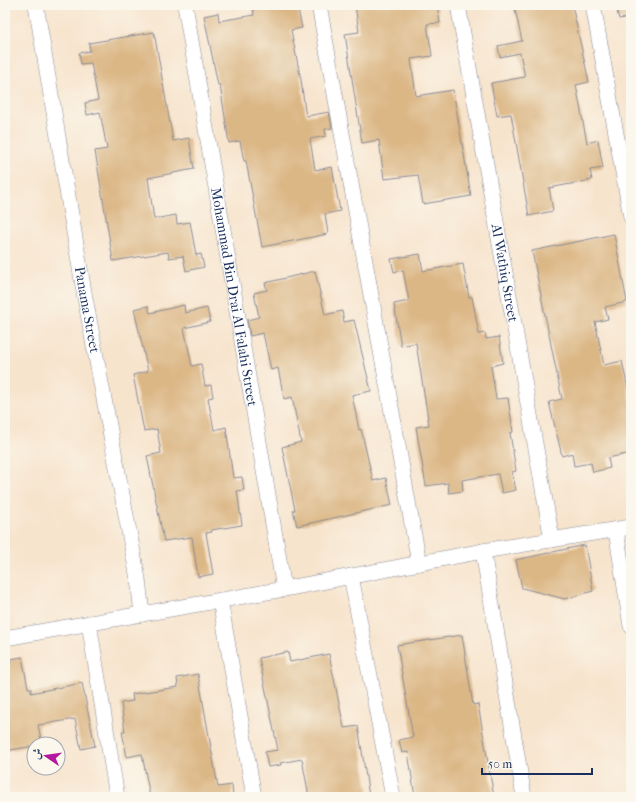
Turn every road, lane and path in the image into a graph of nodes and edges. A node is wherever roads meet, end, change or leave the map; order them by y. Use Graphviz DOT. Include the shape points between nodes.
graph roads {
  1 [pos="36,5"];
  2 [pos="185,5"];
  3 [pos="319,5"];
  4 [pos="458,5"];
  5 [pos="594,5"];
  6 [pos="631,217"];
  7 [pos="624,528"];
  8 [pos="552,540"];
  9 [pos="483,551"];
  10 [pos="419,563"];
  11 [pos="352,576"];
  12 [pos="284,589"];
  13 [pos="220,600"];
  14 [pos="142,614"];
  15 [pos="89,623"];
  16 [pos="631,626"];
  17 [pos="5,638"];
  18 [pos="117,797"];
  19 [pos="254,797"];
  20 [pos="393,797"];
  21 [pos="524,797"];
  1 -- 14 [label="street, Panama Street" via="85,298 138,579"];
  2 -- 12 [label="street, Mohammad Bin Drai Al Falahi Street"];
  3 -- 10 [label="street"];
  4 -- 8 [label="street, Al Wathiq Street"];
  5 -- 6 [label="street"];
  7 -- 8 [label="street"];
  7 -- 16 [label="street"];
  8 -- 9 [label="street"];
  9 -- 10 [label="street"];
  9 -- 21 [label="street"];
  10 -- 11 [label="street"];
  11 -- 12 [label="street"];
  11 -- 20 [label="street"];
  12 -- 13 [label="street"];
  13 -- 14 [label="street"];
  13 -- 19 [label="street"];
  14 -- 15 [label="street"];
  15 -- 17 [label="street"];
  15 -- 18 [label="street"];
}
